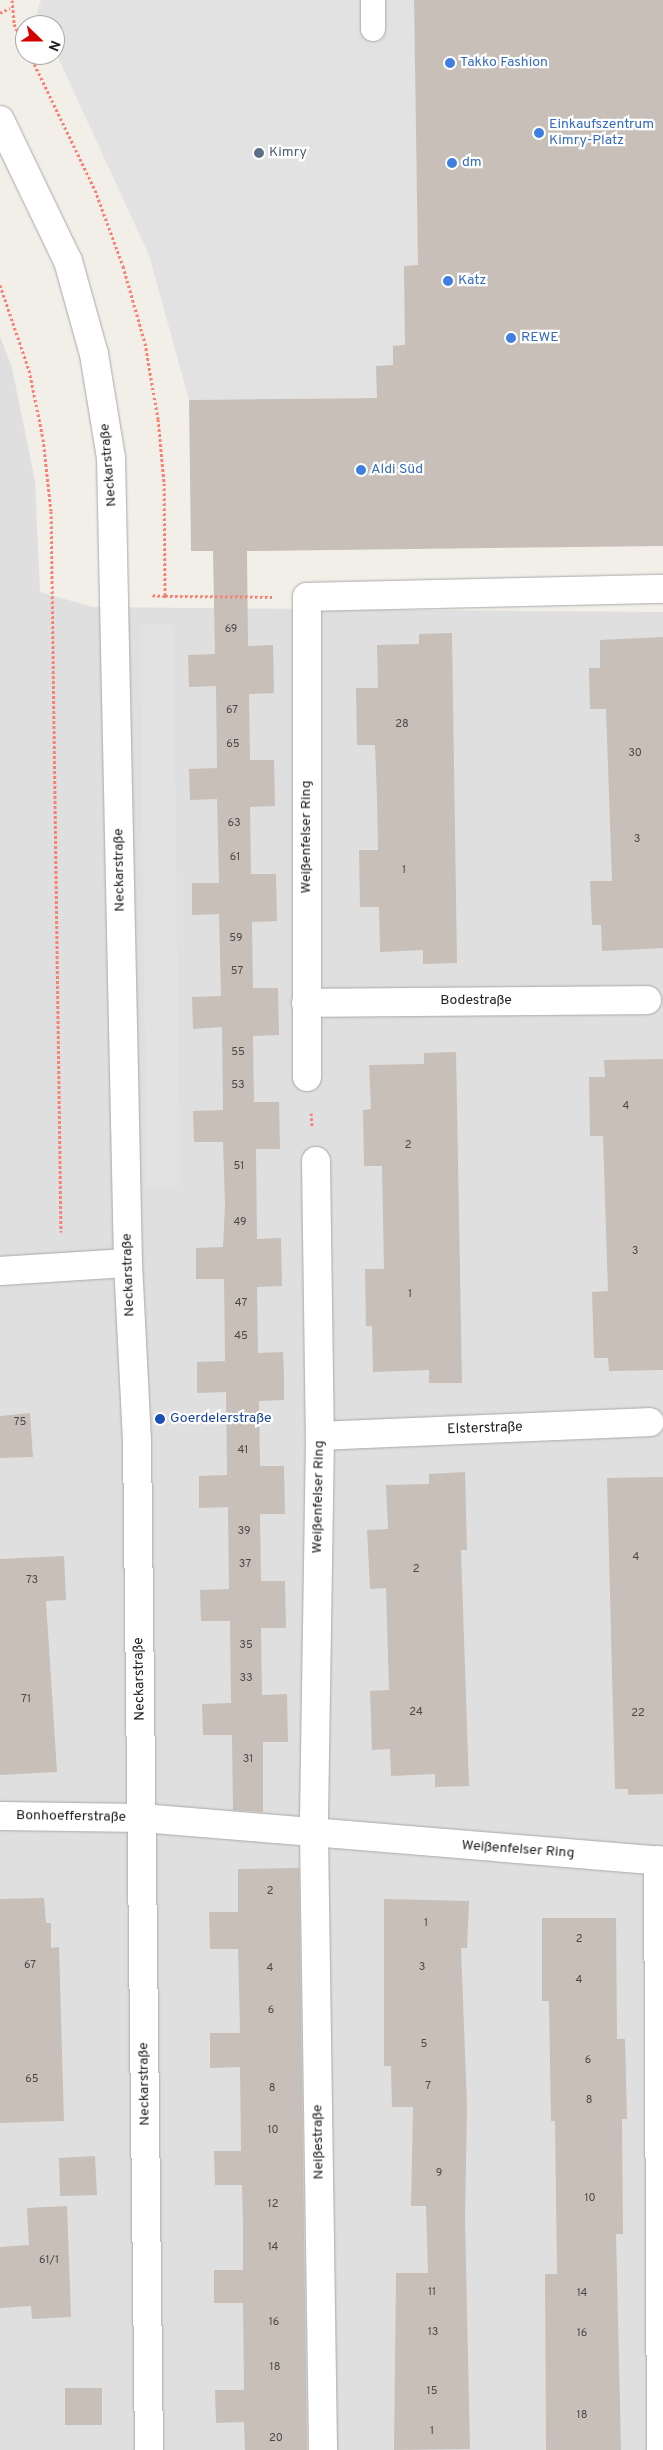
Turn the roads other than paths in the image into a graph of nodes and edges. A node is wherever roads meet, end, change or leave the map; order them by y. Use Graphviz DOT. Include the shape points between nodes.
graph roads {
  1 [pos="373,0"];
  2 [pos="373,29"];
  3 [pos="0,120"];
  4 [pos="663,589"];
  5 [pos="647,1000"];
  6 [pos="306,1002"];
  7 [pos="307,1077"];
  8 [pos="316,1161"];
  9 [pos="128,1263"];
  10 [pos="0,1271"];
  11 [pos="650,1422"];
  12 [pos="320,1436"];
  13 [pos="0,1816"];
  14 [pos="142,1818"];
  15 [pos="314,1834"];
  16 [pos="661,1861"];
  17 [pos="149,2450"];
  18 [pos="323,2450"];
  19 [pos="661,2450"];
  1 -- 2 [label="lane"];
  3 -- 9 [label="street, Neckarstraße" via="68,261 94,354 111,458"];
  4 -- 6 [label="street, Weißenfelser Ring" via="308,597"];
  5 -- 6 [label="street, Bodestraße"];
  6 -- 7 [label="street, Weißenfelser Ring"];
  8 -- 12 [label="street, Weißenfelser Ring"];
  9 -- 10 [label="street"];
  9 -- 14 [label="street, Neckarstraße" via="137,1440"];
  11 -- 12 [label="street, Elsterstraße"];
  12 -- 15 [label="street, Weißenfelser Ring"];
  13 -- 14 [label="street, Bonhoefferstraße"];
  14 -- 15 [label="street, Weißenfelser Ring"];
  14 -- 17 [label="street, Neckarstraße"];
  15 -- 16 [label="street, Weißenfelser Ring"];
  15 -- 18 [label="street, Neißestraße"];
  16 -- 19 [label="street"];
}
